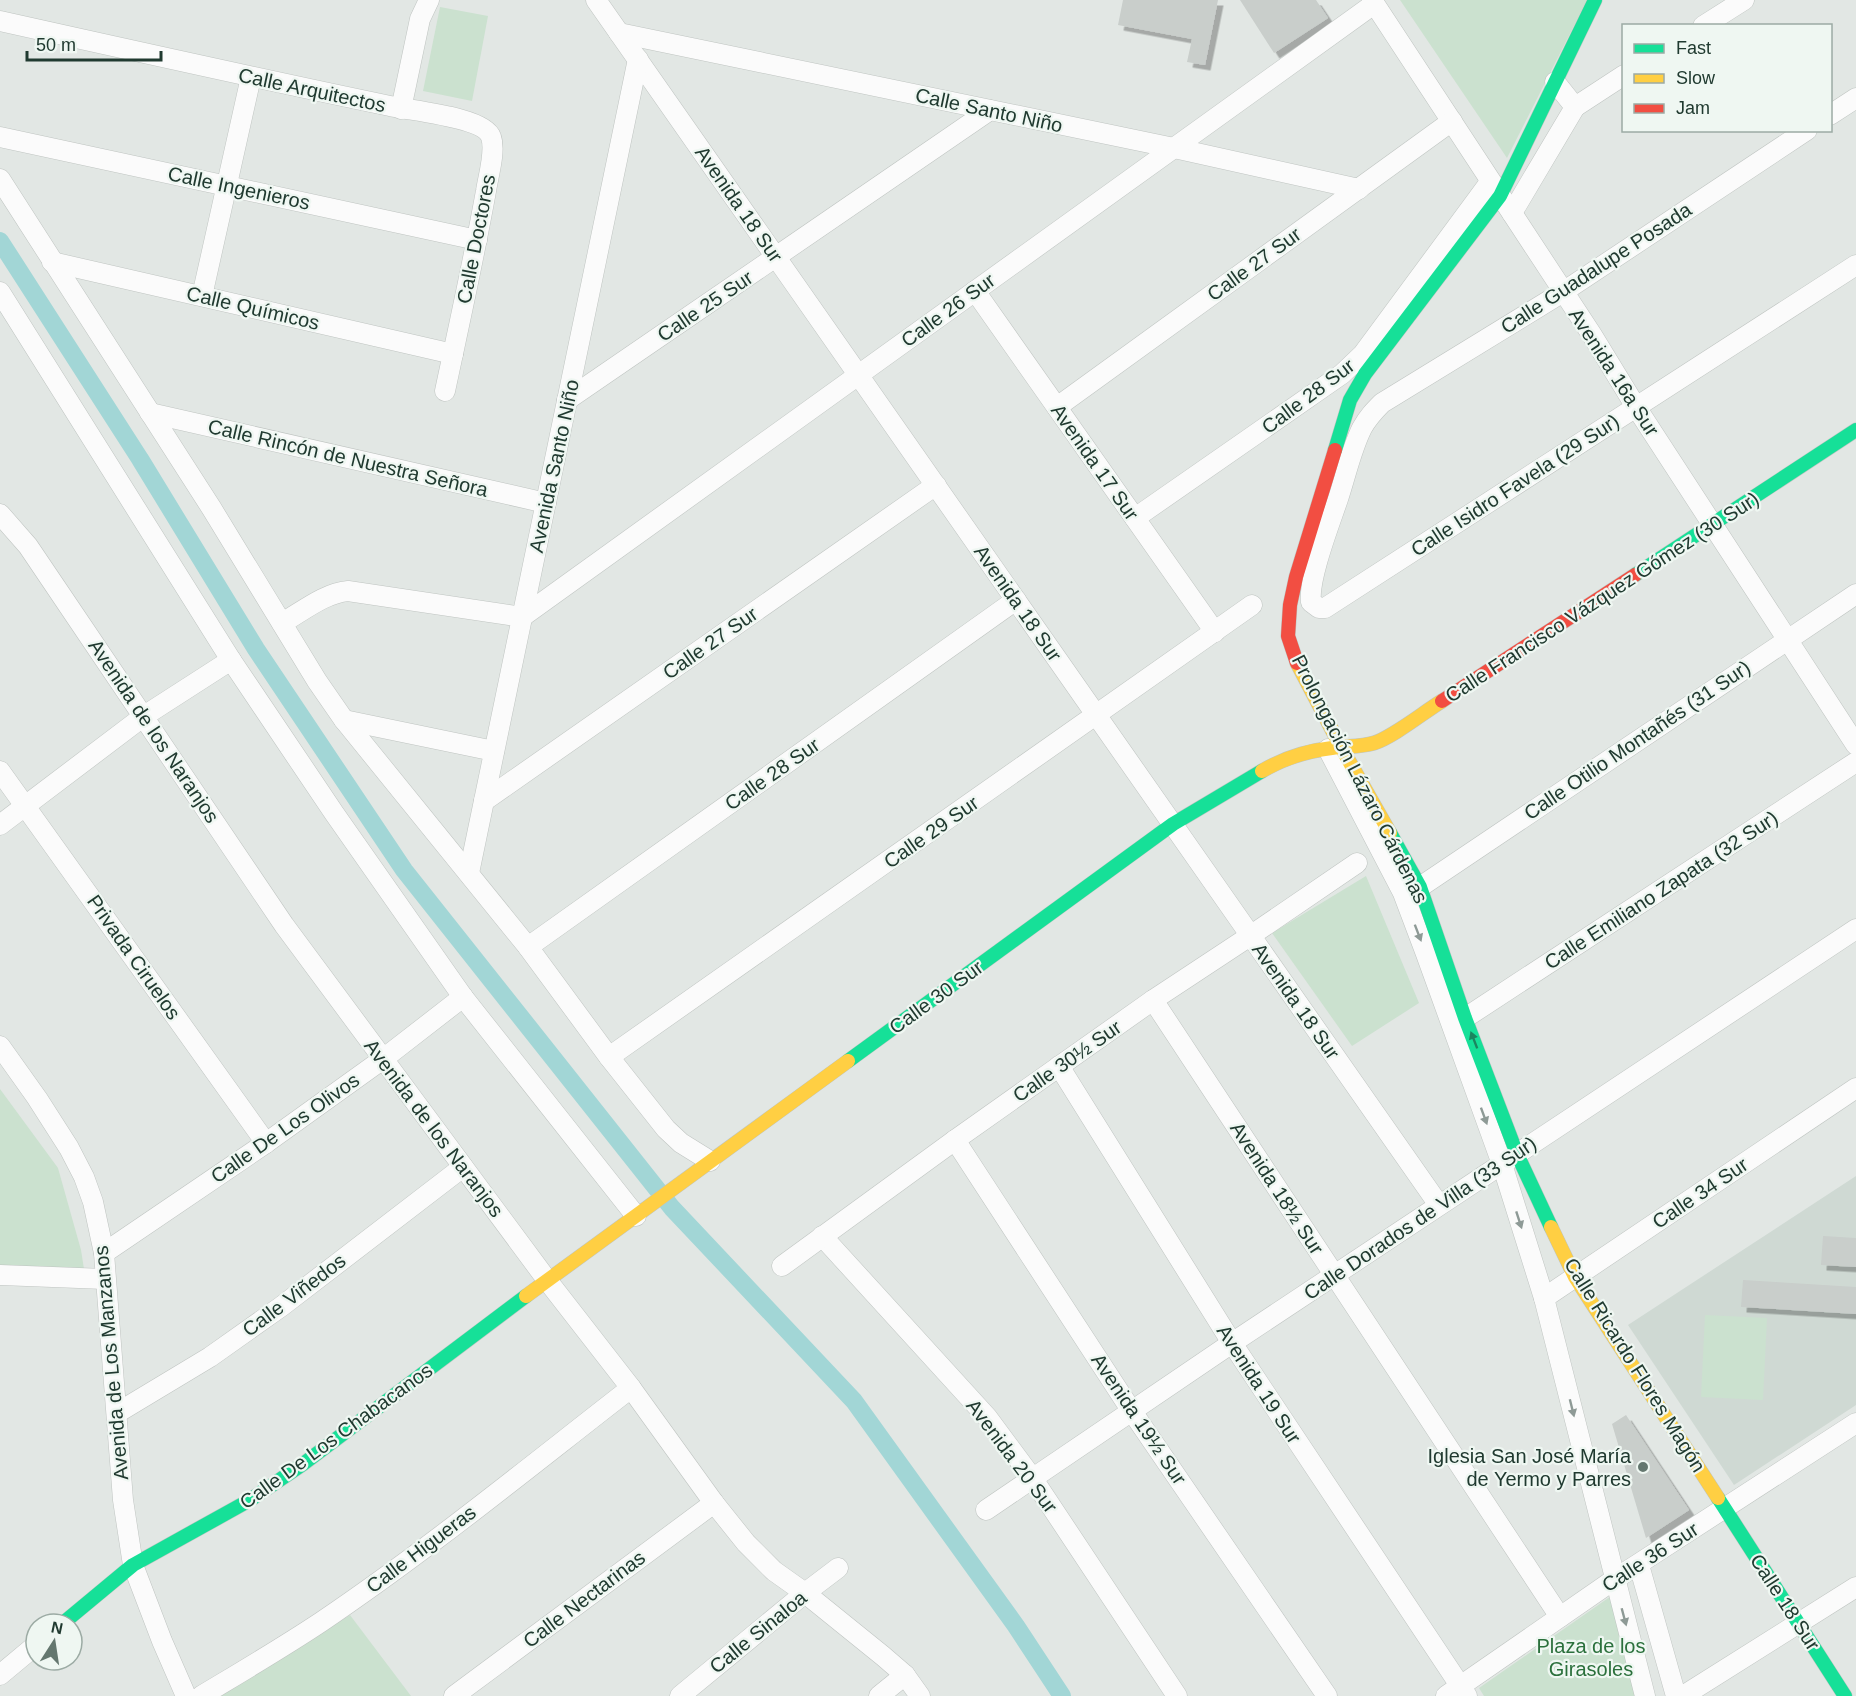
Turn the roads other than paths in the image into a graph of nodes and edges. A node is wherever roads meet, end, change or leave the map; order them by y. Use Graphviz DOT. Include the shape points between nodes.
graph roads {
  1 [pos="429,0"];
  2 [pos="596,0"];
  3 [pos="1595,0"];
  4 [pos="1744,0"];
  5 [pos="1373,2"];
  6 [pos="0,21"];
  7 [pos="1706,24"];
  8 [pos="619,33"];
  9 [pos="638,59"];
  10 [pos="1622,76"];
  11 [pos="251,77"];
  12 [pos="1555,82"];
  13 [pos="1856,98"];
  14 [pos="1575,107"];
  15 [pos="401,109"];
  16 [pos="990,110"];
  17 [pos="1832,114"];
  18 [pos="1452,121"];
  19 [pos="483,127"];
  20 [pos="1804,132"];
  21 [pos="0,136"];
  22 [pos="1174,148"];
  23 [pos="0,179"];
  24 [pos="226,186"];
  25 [pos="1359,189"];
  26 [pos="1495,189"];
  27 [pos="1512,213"];
  28 [pos="477,240"];
  29 [pos="776,257"];
  30 [pos="52,262"];
  31 [pos="1856,266"];
  32 [pos="975,291"];
  33 [pos="0,292"];
  34 [pos="1563,292"];
  35 [pos="202,296"];
  36 [pos="453,354"];
  37 [pos="858,375"];
  38 [pos="445,391"];
  39 [pos="567,400"];
  40 [pos="1057,407"];
  41 [pos="1636,407"];
  42 [pos="150,413"];
  43 [pos="1856,430"];
  44 [pos="936,485"];
  45 [pos="546,503"];
  46 [pos="0,514"];
  47 [pos="1135,518"];
  48 [pos="1712,524"];
  49 [pos="1856,594"];
  50 [pos="1016,600"];
  51 [pos="1252,606"];
  52 [pos="1325,608"];
  53 [pos="522,617"];
  54 [pos="282,623"];
  55 [pos="1215,632"];
  56 [pos="1788,639"];
  57 [pos="231,660"];
  58 [pos="144,716"];
  59 [pos="1097,716"];
  60 [pos="344,720"];
  61 [pos="1856,745"];
  62 [pos="1334,748"];
  63 [pos="494,751"];
  64 [pos="1856,762"];
  65 [pos="0,771"];
  66 [pos="484,801"];
  67 [pos="26,806"];
  68 [pos="1173,824"];
  69 [pos="0,825"];
  70 [pos="1357,863"];
  71 [pos="469,873"];
  72 [pos="1420,887"];
  73 [pos="1856,929"];
  74 [pos="1250,936"];
  75 [pos="528,947"];
  76 [pos="463,997"];
  77 [pos="1153,1000"];
  78 [pos="1465,1018"];
  79 [pos="0,1046"];
  80 [pos="609,1057"];
  81 [pos="383,1059"];
  82 [pos="1059,1066"];
  83 [pos="1856,1088"];
  84 [pos="955,1140"];
  85 [pos="266,1143"];
  86 [pos="1509,1159"];
  87 [pos="710,1161"];
  88 [pos="463,1167"];
  89 [pos="1439,1205"];
  90 [pos="643,1211"];
  91 [pos="822,1236"];
  92 [pos="104,1252"];
  93 [pos="782,1266"];
  94 [pos="0,1275"];
  95 [pos="1335,1275"];
  96 [pos="1575,1277"];
  97 [pos="105,1279"];
  98 [pos="547,1280"];
  99 [pos="1545,1298"];
  100 [pos="1232,1343"];
  101 [pos="631,1388"];
  102 [pos="1131,1410"];
  103 [pos="117,1413"];
  104 [pos="1856,1423"];
  105 [pos="1033,1479"];
  106 [pos="714,1503"];
  107 [pos="1726,1508"];
  108 [pos="986,1510"];
  109 [pos="133,1565"];
  110 [pos="1638,1565"];
  111 [pos="837,1568"];
  112 [pos="1614,1580"];
  113 [pos="1856,1587"];
  114 [pos="805,1593"];
  115 [pos="76,1612"];
  116 [pos="1560,1617"];
  117 [pos="1799,1623"];
  118 [pos="24,1655"];
  119 [pos="0,1675"];
  120 [pos="905,1675"];
  121 [pos="1458,1693"];
  122 [pos="186,1696"];
  123 [pos="201,1696"];
  124 [pos="454,1696"];
  125 [pos="680,1696"];
  126 [pos="879,1696"];
  127 [pos="920,1696"];
  128 [pos="1178,1696"];
  129 [pos="1327,1696"];
  130 [pos="1645,1696"];
  131 [pos="1676,1696"];
  132 [pos="1683,1696"];
  133 [pos="1845,1696"];
  1 -- 15 [label="street" via="420,19"];
  2 -- 8 [label="street, Avenida 18 Sur"];
  3 -- 12 [label="street, Prolongación Lázaro Cárdenas"];
  4 -- 7 [label="street"];
  5 -- 18 [label="street, Avenida 16a Sur"];
  5 -- 22 [label="street, Calle 26 Sur"];
  6 -- 11 [label="street, Calle Arquitectos"];
  8 -- 9 [label="street, Avenida 18 Sur"];
  8 -- 16 [label="street, Calle Santo Niño"];
  9 -- 29 [label="street, Avenida 18 Sur"];
  9 -- 39 [label="street, Avenida Santo Niño"];
  10 -- 14 [label="street"];
  11 -- 15 [label="street, Calle Arquitectos"];
  11 -- 24 [label="street"];
  12 -- 14 [label="street"];
  12 -- 26 [label="street, Prolongación Lázaro Cárdenas"];
  13 -- 17 [label="street"];
  14 -- 27 [label="street"];
  15 -- 19 [label="street, Calle Arquitectos"];
  16 -- 22 [label="street, Calle Santo Niño"];
  16 -- 29 [label="street, Calle 25 Sur"];
  18 -- 25 [label="street, Calle 27 Sur"];
  18 -- 26 [label="street, Avenida 16a Sur"];
  19 -- 28 [label="street, Calle Doctores" via="492,139 492,148"];
  20 -- 34 [label="street, Calle Guadalupe Posada"];
  21 -- 24 [label="street, Calle Ingenieros"];
  22 -- 25 [label="street, Calle Santo Niño"];
  22 -- 32 [label="street, Calle 26 Sur"];
  23 -- 30 [label="street"];
  24 -- 28 [label="street, Calle Ingenieros"];
  24 -- 35 [label="street"];
  25 -- 40 [label="street, Calle 27 Sur"];
  26 -- 27 [label="street, Avenida 16a Sur"];
  26 -- 47 [label="street, Calle 28 Sur" via="1363,354 1342,374"];
  26 -- 62 [label="street, Prolongación Lázaro Cárdenas" via="1350,400 1296,577 1288,636"];
  27 -- 34 [label="street, Avenida 16a Sur"];
  28 -- 36 [label="street, Calle Doctores"];
  29 -- 37 [label="street, Avenida 18 Sur"];
  29 -- 39 [label="street, Calle 25 Sur"];
  30 -- 35 [label="street, Calle Químicos"];
  30 -- 42 [label="street"];
  31 -- 41 [label="street, Calle Isidro Favela (29 Sur)"];
  32 -- 37 [label="street, Calle 26 Sur"];
  32 -- 40 [label="street, Avenida 17 Sur"];
  33 -- 57 [label="street"];
  34 -- 41 [label="street, Avenida 16a Sur"];
  34 -- 52 [label="street, Calle Guadalupe Posada" via="1382,402 1370,415 1361,429 1310,594 1315,606"];
  35 -- 36 [label="street, Calle Químicos"];
  36 -- 38 [label="street, Calle Doctores"];
  37 -- 44 [label="street, Avenida 18 Sur"];
  37 -- 53 [label="street, Calle 26 Sur"];
  39 -- 45 [label="street, Avenida Santo Niño"];
  40 -- 47 [label="street, Avenida 17 Sur"];
  41 -- 48 [label="street, Avenida 16a Sur"];
  41 -- 52 [label="street, Calle Isidro Favela (29 Sur)"];
  42 -- 45 [label="street, Calle Rincón de Nuestra Señora"];
  42 -- 54 [label="street"];
  43 -- 48 [label="street, Calle Francisco Vázquez Gómez (30 Sur)"];
  44 -- 50 [label="street, Avenida 18 Sur"];
  44 -- 66 [label="street, Calle 27 Sur"];
  45 -- 53 [label="street, Avenida Santo Niño"];
  46 -- 58 [label="street, Avenida de los Naranjos" via="28,546"];
  47 -- 55 [label="street, Avenida 17 Sur"];
  48 -- 56 [label="street, Avenida 16a Sur"];
  48 -- 62 [label="street, Calle Francisco Vázquez Gómez (30 Sur)" via="1382,740 1368,746"];
  49 -- 56 [label="street, Calle Otilio Montañés (31 Sur)"];
  50 -- 59 [label="street, Avenida 18 Sur"];
  50 -- 75 [label="street, Calle 28 Sur"];
  51 -- 55 [label="street, Calle 29 Sur"];
  53 -- 54 [label="street" via="348,591 337,592"];
  53 -- 63 [label="street, Avenida Santo Niño"];
  54 -- 60 [label="street"];
  55 -- 59 [label="street, Calle 29 Sur"];
  56 -- 61 [label="street, Avenida 16a Sur"];
  56 -- 72 [label="street, Calle Otilio Montañés (31 Sur)"];
  57 -- 58 [label="street"];
  57 -- 76 [label="street"];
  58 -- 67 [label="street"];
  58 -- 81 [label="street, Avenida de los Naranjos" via="284,925"];
  59 -- 68 [label="street, Avenida 18 Sur"];
  59 -- 80 [label="street, Calle 29 Sur"];
  60 -- 63 [label="street"];
  60 -- 71 [label="street"];
  62 -- 68 [label="street, Calle 30 Sur" via="1280,760"];
  62 -- 72 [label="street, Prolongación Lázaro Cárdenas"];
  62 -- 86 [label="street, Prolongación Lázaro Cárdenas, one-way" via="1403,893"];
  63 -- 66 [label="street, Avenida Santo Niño"];
  64 -- 78 [label="street, Calle Emiliano Zapata (32 Sur)"];
  65 -- 67 [label="street, Privada Ciruelos"];
  66 -- 71 [label="street, Avenida Santo Niño"];
  67 -- 69 [label="street"];
  67 -- 85 [label="street, Privada Ciruelos"];
  68 -- 74 [label="street, Avenida 18 Sur"];
  68 -- 87 [label="street, Calle 30 Sur"];
  70 -- 74 [label="street, Calle 30½ Sur"];
  71 -- 75 [label="street"];
  72 -- 78 [label="street, Prolongación Lázaro Cárdenas"];
  73 -- 86 [label="street, Calle Dorados de Villa (33 Sur)"];
  74 -- 77 [label="street, Calle 30½ Sur"];
  74 -- 89 [label="street, Avenida 18 Sur"];
  75 -- 80 [label="street"];
  76 -- 81 [label="street, Calle De Los Olivos"];
  76 -- 90 [label="street"];
  77 -- 82 [label="street, Calle 30½ Sur"];
  77 -- 95 [label="street, Avenida 18½ Sur"];
  86 -- 78 [label="street, Prolongación Lázaro Cárdenas, one-way"];
  79 -- 92 [label="street, Avenida de Los Manzanos" via="37,1098 84,1177"];
  80 -- 87 [label="street" via="666,1129"];
  81 -- 85 [label="street, Calle De Los Olivos"];
  81 -- 88 [label="street, Avenida de los Naranjos"];
  82 -- 84 [label="street, Calle 30½ Sur"];
  82 -- 100 [label="street, Avenida 19 Sur"];
  83 -- 96 [label="street, Calle 34 Sur"];
  84 -- 91 [label="street, Calle 30½ Sur"];
  84 -- 102 [label="street, Avenida 19½ Sur"];
  85 -- 92 [label="street, Calle De Los Olivos"];
  86 -- 89 [label="street, Calle Dorados de Villa (33 Sur)"];
  86 -- 96 [label="street, Calle Ricardo Flores Magón"];
  86 -- 99 [label="street, Calle Ricardo Flores Magón, one-way"];
  87 -- 90 [label="street, Calle 30 Sur"];
  88 -- 98 [label="street, Avenida de los Naranjos"];
  88 -- 103 [label="street, Calle Viñedos" via="210,1357"];
  89 -- 95 [label="street, Calle Dorados de Villa (33 Sur)"];
  90 -- 98 [label="street, Calle 30 Sur"];
  91 -- 93 [label="street, Calle 30½ Sur"];
  91 -- 105 [label="street, Avenida 20 Sur" via="987,1417"];
  92 -- 97 [label="street, Avenida de Los Manzanos"];
  94 -- 97 [label="street"];
  95 -- 100 [label="street, Calle Dorados de Villa (33 Sur)"];
  95 -- 116 [label="street, Avenida 18½ Sur"];
  96 -- 99 [label="street, Calle 34 Sur"];
  96 -- 107 [label="street, Calle Ricardo Flores Magón"];
  97 -- 103 [label="street, Avenida de Los Manzanos"];
  98 -- 101 [label="street, Avenida de los Naranjos"];
  98 -- 109 [label="street, Calle De Los Chabacanos" via="303,1464 250,1500"];
  99 -- 112 [label="street, Calle Ricardo Flores Magón, one-way"];
  100 -- 102 [label="street, Calle Dorados de Villa (33 Sur)"];
  100 -- 121 [label="street, Avenida 19 Sur"];
  101 -- 106 [label="street, Avenida de los Naranjos"];
  101 -- 123 [label="street, Calle Higueras" via="368,1589"];
  102 -- 105 [label="street, Calle Dorados de Villa (33 Sur)"];
  102 -- 129 [label="street, Avenida 19½ Sur"];
  103 -- 109 [label="street, Avenida de Los Manzanos" via="123,1500"];
  104 -- 107 [label="street, Calle 36 Sur"];
  105 -- 108 [label="street, Calle Dorados de Villa (33 Sur)"];
  105 -- 128 [label="street, Avenida 20 Sur"];
  106 -- 114 [label="street, Avenida de los Naranjos" via="760,1557"];
  106 -- 124 [label="street, Calle Nectarinas"];
  107 -- 110 [label="street, Calle 36 Sur"];
  107 -- 117 [label="street, Calle 18 Sur"];
  109 -- 115 [label="street, Calle De Los Chabacanos"];
  109 -- 122 [label="street, Avenida de Los Manzanos"];
  110 -- 112 [label="street, Calle 36 Sur"];
  110 -- 131 [label="street"];
  111 -- 114 [label="street, Calle Sinaloa"];
  112 -- 116 [label="street, Calle 36 Sur"];
  112 -- 130 [label="street, Calle Ricardo Flores Magón, one-way"];
  113 -- 117 [label="street"];
  114 -- 120 [label="street, Avenida de los Naranjos"];
  114 -- 125 [label="street, Calle Sinaloa"];
  116 -- 121 [label="street, Calle 36 Sur"];
  117 -- 132 [label="street"];
  117 -- 133 [label="street, Calle 18 Sur"];
  118 -- 119 [label="street"];
  120 -- 126 [label="street"];
  120 -- 127 [label="street, Avenida de los Naranjos"];
}
